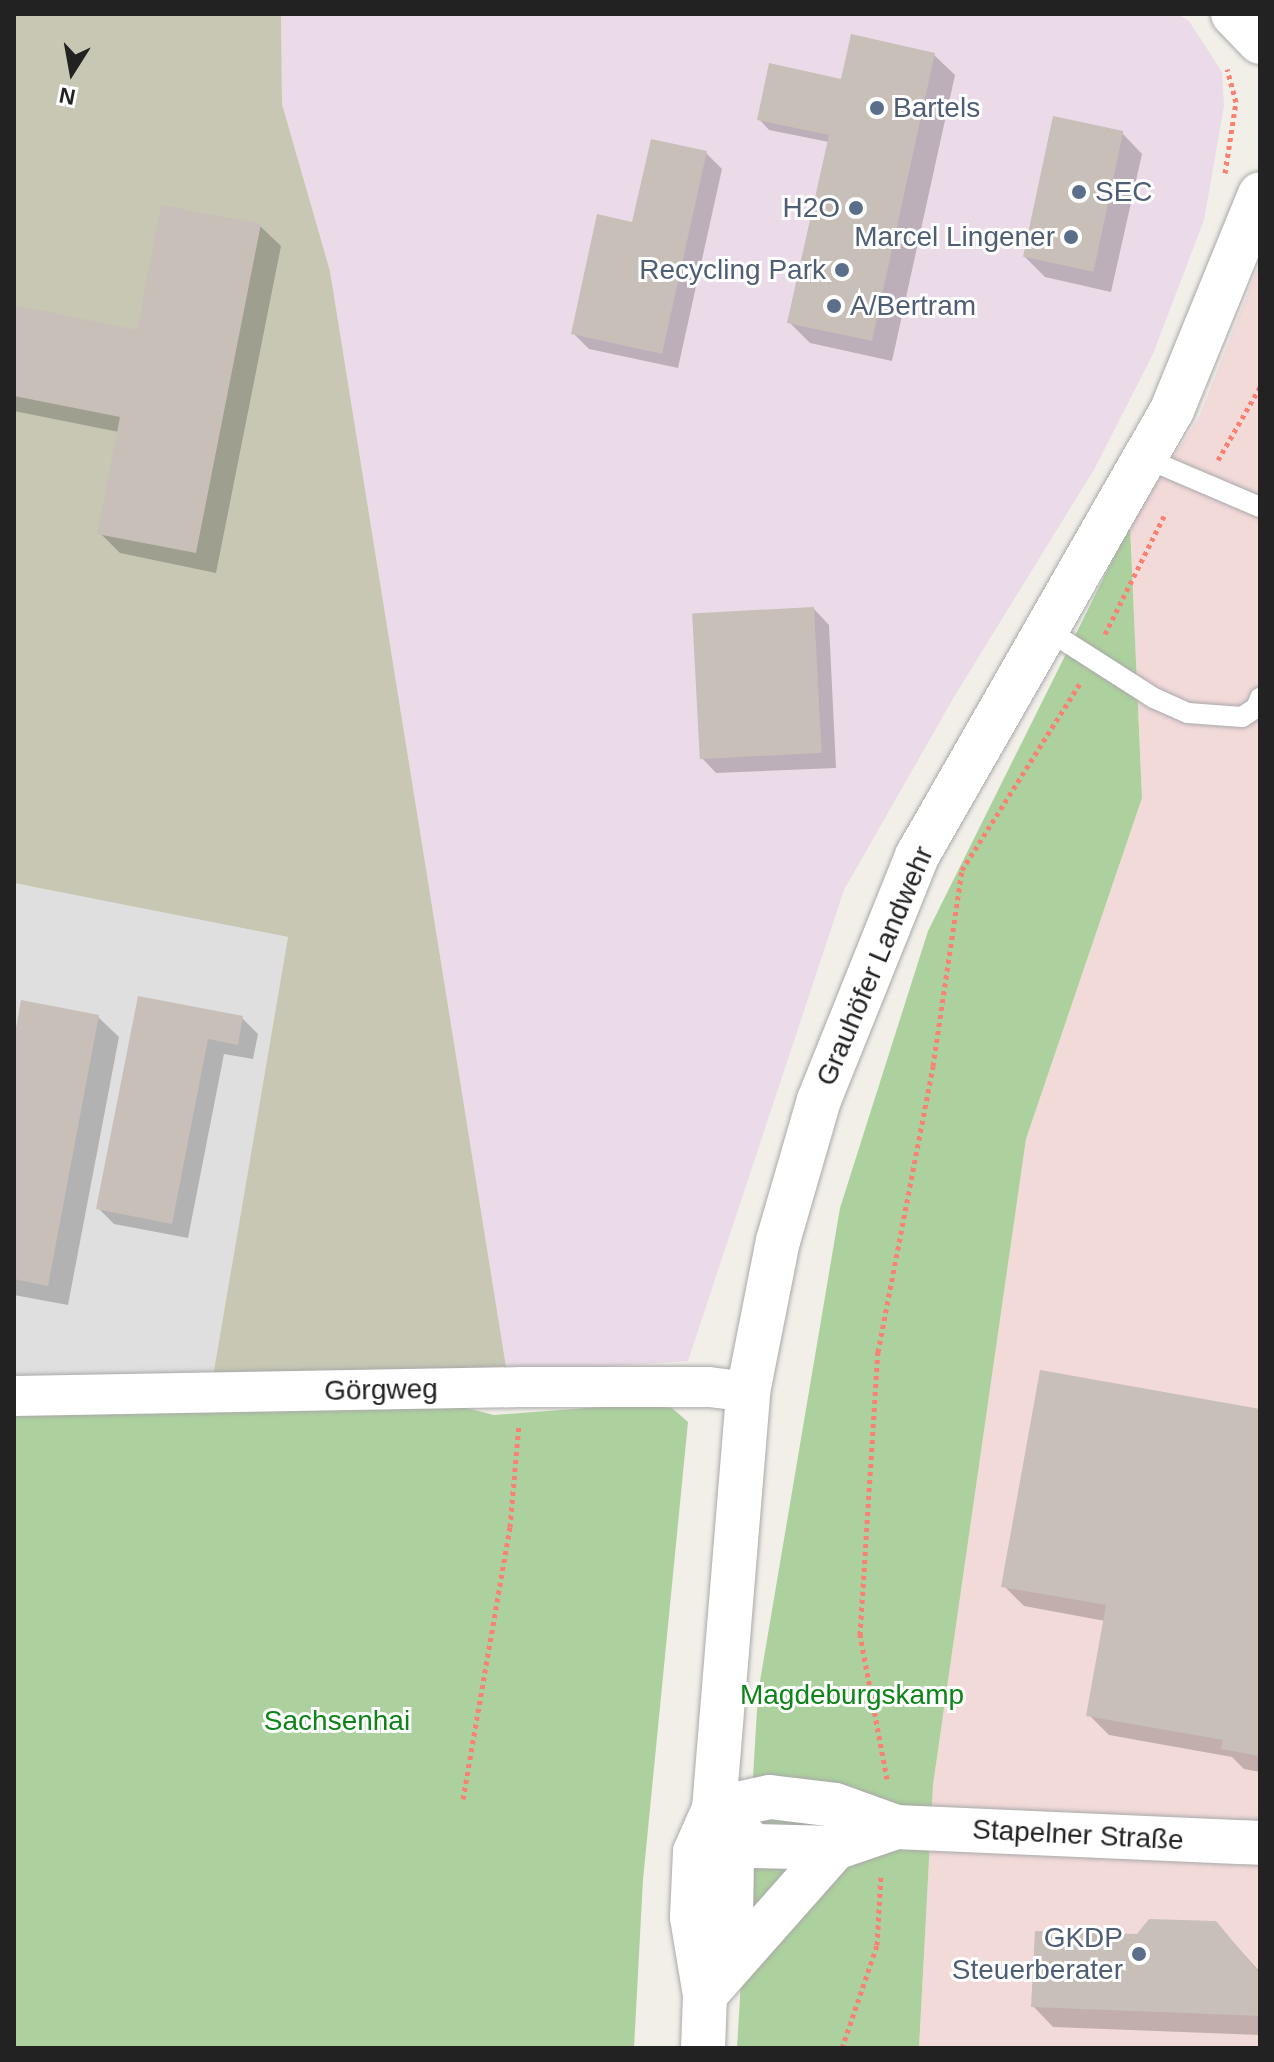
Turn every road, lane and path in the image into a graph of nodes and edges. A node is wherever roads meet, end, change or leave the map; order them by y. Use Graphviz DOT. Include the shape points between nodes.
graph roads {
  1 [pos="1233,14"];
  2 [pos="1260,42"];
  3 [pos="1260,194"];
  4 [pos="1145,458"];
  5 [pos="1260,507"];
  6 [pos="1166,512"];
  7 [pos="1046,629"];
  8 [pos="1094,657"];
  9 [pos="1260,698"];
  10 [pos="522,1387"];
  11 [pos="748,1392"];
  12 [pos="14,1396"];
  13 [pos="463,1799"];
  14 [pos="714,1809"];
  15 [pos="896,1827"];
  16 [pos="1260,1843"];
  17 [pos="835,1848"];
  18 [pos="881,1873"];
  19 [pos="705,1995"];
  20 [pos="703,2048"];
  21 [pos="842,2048"];
  1 -- 2 [label="street"];
  3 -- 4 [label="street, Grauhöfer Landwehr" via="1201,346"];
  4 -- 5 [label="lane"];
  4 -- 7 [label="street, Grauhöfer Landwehr"];
  6 -- 8 [label="path"];
  7 -- 8 [label="lane"];
  7 -- 11 [label="street, Grauhöfer Landwehr" via="917,856 819,1100 778,1241"];
  8 -- 9 [label="lane" via="1154,698 1188,713 1242,717"];
  8 -- 15 [label="path" via="962,870 933,1066 878,1352 860,1635"];
  10 -- 11 [label="street, Görgweg" via="709,1387"];
  10 -- 12 [label="street, Görgweg"];
  10 -- 13 [label="path" via="510,1527"];
  11 -- 14 [label="street, Grauhöfer Landwehr"];
  14 -- 15 [label="street, Stapelner Straße" via="770,1797 835,1805"];
  14 -- 17 [label="street, Stapelner Straße" via="754,1846"];
  14 -- 19 [label="street, Grauhöfer Landwehr" via="695,1852 692,1917"];
  15 -- 16 [label="street, Stapelner Straße"];
  15 -- 17 [label="street, Stapelner Straße"];
  17 -- 19 [label="street"];
  18 -- 21 [label="path" via="877,1945"];
  19 -- 20 [label="street, Grauhöfer Landwehr"];
}
